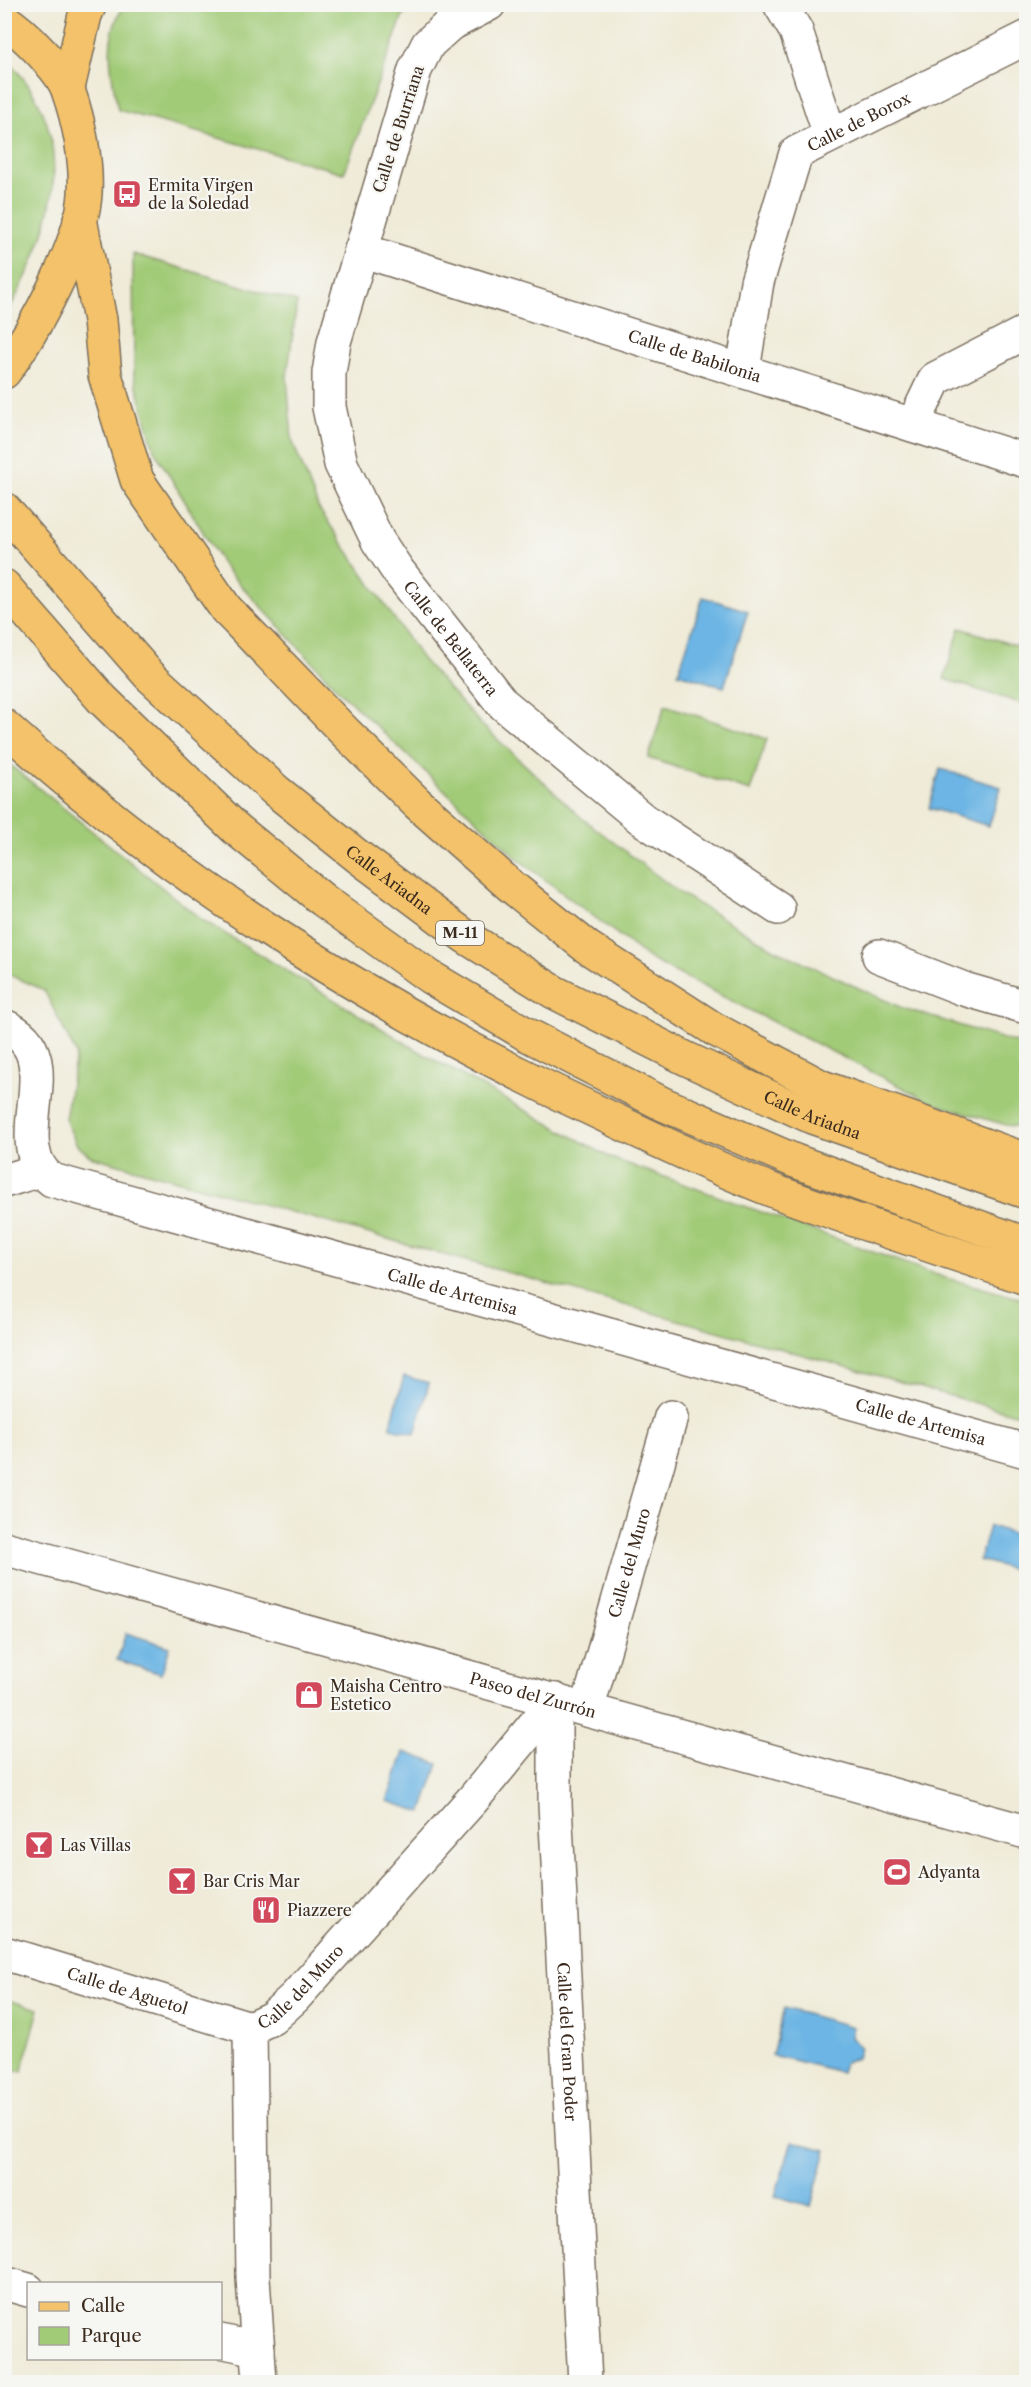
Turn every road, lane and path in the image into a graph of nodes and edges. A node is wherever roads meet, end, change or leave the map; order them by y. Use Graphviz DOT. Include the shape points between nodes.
graph roads {
  1 [pos="90,4"];
  2 [pos="489,4"];
  3 [pos="780,4"];
  4 [pos="4,20"];
  5 [pos="1026,38"];
  6 [pos="68,88"];
  7 [pos="830,135"];
  8 [pos="80,219"];
  9 [pos="361,250"];
  10 [pos="1026,332"];
  11 [pos="743,370"];
  12 [pos="4,372"];
  13 [pos="913,425"];
  14 [pos="1026,461"];
  15 [pos="4,508"];
  16 [pos="4,586"];
  17 [pos="4,726"];
  18 [pos="778,908"];
  19 [pos="879,956"];
  20 [pos="1026,1007"];
  21 [pos="4,1026"];
  22 [pos="1026,1160"];
  23 [pos="37,1171"];
  24 [pos="4,1181"];
  25 [pos="1026,1192"];
  26 [pos="1026,1244"];
  27 [pos="1026,1278"];
  28 [pos="671,1417"];
  29 [pos="1026,1451"];
  30 [pos="4,1548"];
  31 [pos="555,1700"];
  32 [pos="587,1710"];
  33 [pos="1026,1832"];
  34 [pos="4,1953"];
  35 [pos="250,2028"];
  36 [pos="4,2283"];
  37 [pos="27,2290"];
  38 [pos="222,2341"];
  39 [pos="258,2349"];
  40 [pos="260,2382"];
  41 [pos="585,2382"];
  1 -- 6 [label="main road"];
  2 -- 9 [label="street, Calle de Burriana" via="449,25 428,44 415,70"];
  3 -- 7 [label="street" via="796,31"];
  4 -- 6 [label="main road" via="18,28"];
  5 -- 7 [label="street, Calle de Borox"];
  6 -- 8 [label="main road" via="80,139 85,194"];
  7 -- 11 [label="street, Calle de Borox" via="796,153 757,282"];
  8 -- 12 [label="main road" via="54,286 23,347"];
  8 -- 22 [label="main road" via="100,320 105,375 136,480 226,609 417,804 587,947 714,1029 822,1087"];
  9 -- 11 [label="street, Calle de Babilonia"];
  9 -- 18 [label="street, Calle de Bellaterra" via="334,342 329,407 341,465 378,541 502,703 642,819"];
  10 -- 13 [label="street" via="935,379"];
  11 -- 13 [label="street, Calle de Babilonia"];
  13 -- 14 [label="street, Calle de Babilonia"];
  15 -- 25 [label="main road, Calle Ariadna / M-11" via="149,675 275,790 466,937 554,992 812,1117"];
  16 -- 26 [label="main road" via="102,699 235,828 323,900 430,977 526,1034 663,1104 795,1161"];
  17 -- 27 [label="main road" via="182,871 285,942 396,1010 506,1070 780,1193"];
  19 -- 20 [label="street" via="964,989"];
  21 -- 23 [label="street" via="27,1043 33,1056 24,1134 27,1156"];
  23 -- 24 [label="street"];
  23 -- 29 [label="street, Calle de Artemisa" via="52,1180"];
  28 -- 32 [label="street, Calle del Muro"];
  30 -- 31 [label="street, Paseo del Zurrón"];
  31 -- 32 [label="street, Paseo del Zurrón"];
  31 -- 35 [label="street, Calle del Muro" via="474,1798 295,1997 272,2018"];
  31 -- 41 [label="street, Calle del Gran Poder" via="555,1804"];
  32 -- 33 [label="street, Paseo del Zurrón"];
  34 -- 35 [label="street, Calle de Aguetol"];
  35 -- 39 [label="street, Calle del Muro" via="253,2278"];
  36 -- 37 [label="street"];
  38 -- 39 [label="street"];
  39 -- 40 [label="street, Calle del Muro"];
}
